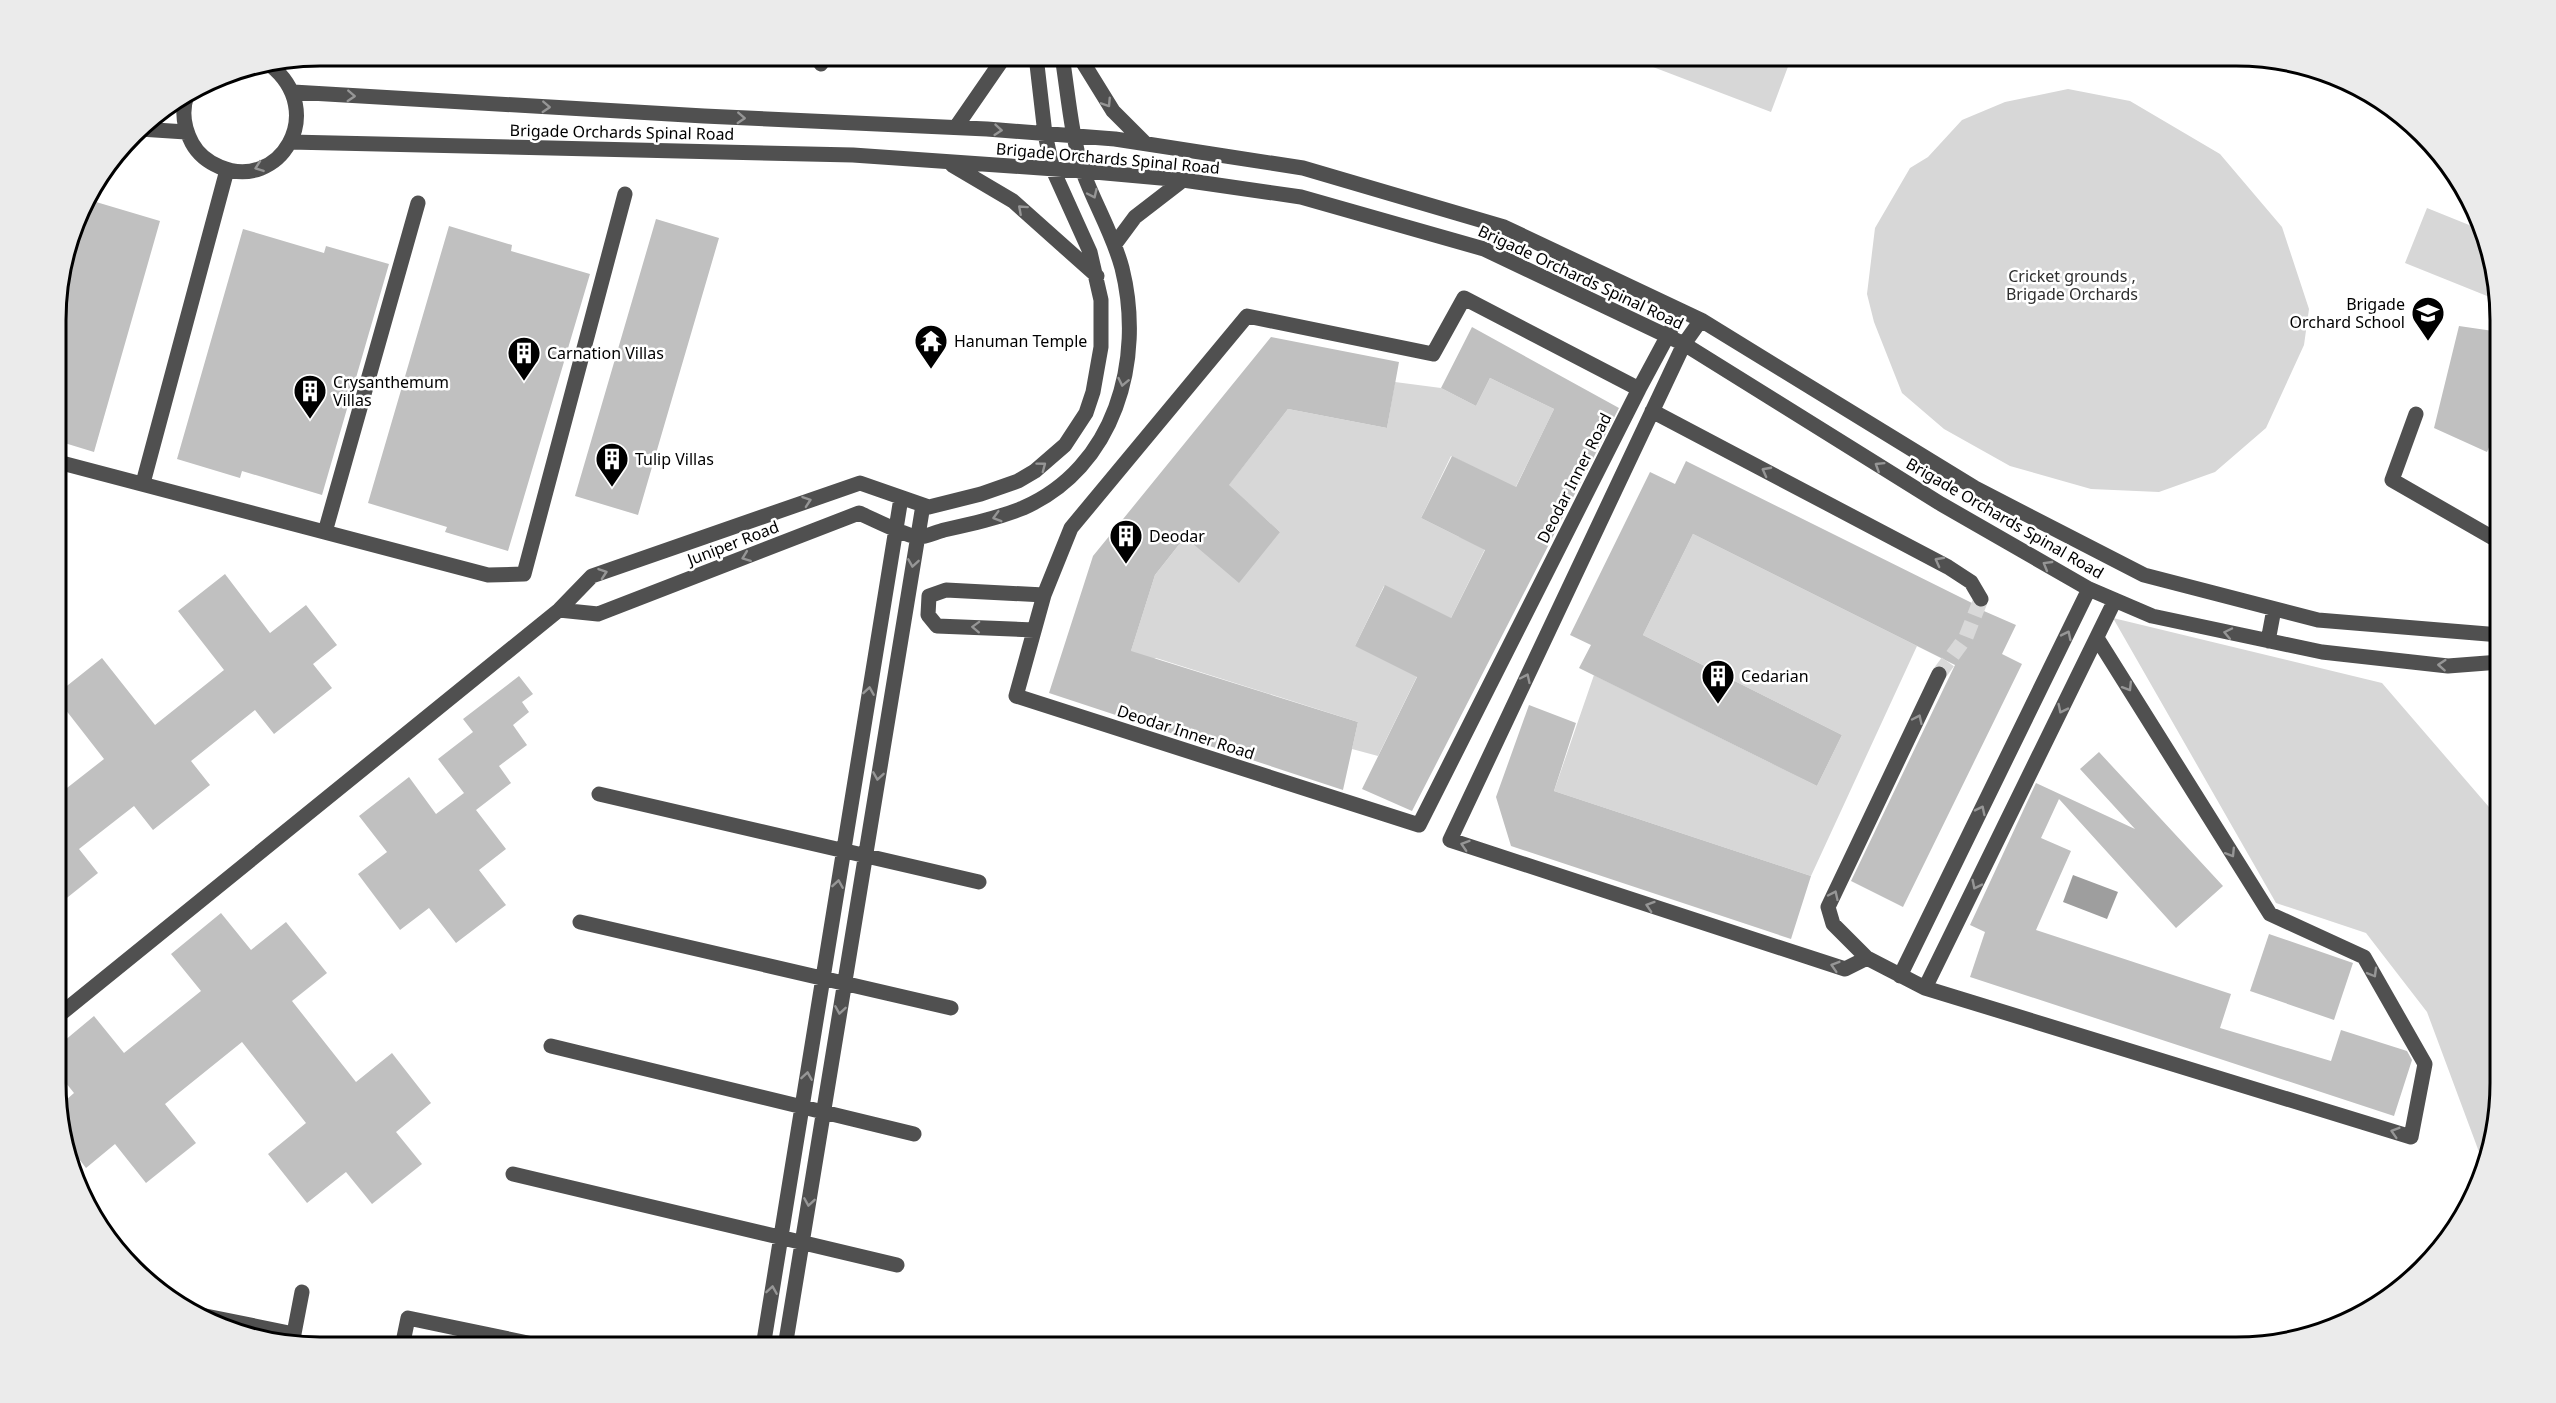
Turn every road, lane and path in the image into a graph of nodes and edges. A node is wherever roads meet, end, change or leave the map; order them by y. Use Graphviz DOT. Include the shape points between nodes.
graph roads {
  1 [pos="998,66"];
  2 [pos="1037,66"];
  3 [pos="1064,66"];
  4 [pos="1085,66"];
  5 [pos="276,70"];
  6 [pos="293,92"];
  7 [pos="186,105"];
  8 [pos="956,127"];
  9 [pos="152,130"];
  10 [pos="186,132"];
  11 [pos="1045,134"];
  12 [pos="1075,135"];
  13 [pos="290,142"];
  14 [pos="1145,143"];
  15 [pos="947,162"];
  16 [pos="227,170"];
  17 [pos="1053,170"];
  18 [pos="1083,171"];
  19 [pos="1183,180"];
  20 [pos="625,194"];
  21 [pos="418,202"];
  22 [pos="1115,244"];
  23 [pos="1097,276"];
  24 [pos="1681,311"];
  25 [pos="1701,320"];
  26 [pos="1666,336"];
  27 [pos="1684,344"];
  28 [pos="1639,389"];
  29 [pos="1652,411"];
  30 [pos="2416,414"];
  31 [pos="66,464"];
  32 [pos="144,483"];
  33 [pos="901,498"];
  34 [pos="922,505"];
  35 [pos="896,528"];
  36 [pos="325,532"];
  37 [pos="2490,536"];
  38 [pos="917,537"];
  39 [pos="2089,589"];
  40 [pos="1044,595"];
  41 [pos="1982,599"];
  42 [pos="2115,600"];
  43 [pos="2274,609"];
  44 [pos="559,610"];
  45 [pos="1035,630"];
  46 [pos="2490,634"];
  47 [pos="2097,638"];
  48 [pos="2268,641"];
  49 [pos="2490,663"];
  50 [pos="1939,674"];
  51 [pos="599,794"];
  52 [pos="843,850"];
  53 [pos="865,856"];
  54 [pos="979,882"];
  55 [pos="580,921"];
  56 [pos="1867,958"];
  57 [pos="1900,976"];
  58 [pos="823,978"];
  59 [pos="844,983"];
  60 [pos="1925,988"];
  61 [pos="951,1008"];
  62 [pos="66,1010"];
  63 [pos="551,1046"];
  64 [pos="802,1107"];
  65 [pos="824,1112"];
  66 [pos="914,1134"];
  67 [pos="513,1174"];
  68 [pos="780,1237"];
  69 [pos="802,1243"];
  70 [pos="897,1265"];
  71 [pos="302,1292"];
  72 [pos="294,1335"];
  73 [pos="404,1337"];
  74 [pos="486,1337"];
  75 [pos="765,1337"];
  76 [pos="787,1337"];
  1 -- 8 [label="street"];
  2 -- 11 [label="street"];
  3 -- 12 [label="street"];
  4 -- 14 [label="street, one-way" via="1113,111"];
  5 -- 6 [label="street"];
  6 -- 8 [label="street, Brigade Orchards Spinal Road, one-way"];
  6 -- 13 [label="street" via="296,126"];
  7 -- 10 [label="street"];
  8 -- 11 [label="street, Brigade Orchards Spinal Road, one-way"];
  9 -- 10 [label="street"];
  10 -- 16 [label="street" via="195,149"];
  11 -- 12 [label="street, Brigade Orchards Spinal Road"];
  11 -- 17 [label="street"];
  12 -- 14 [label="street, Brigade Orchards Spinal Road"];
  12 -- 18 [label="street"];
  13 -- 15 [label="street, Brigade Orchards Spinal Road" via="853,155"];
  13 -- 16 [label="street, one-way" via="279,157 263,167"];
  14 -- 24 [label="street, Brigade Orchards Spinal Road" via="1303,168 1504,227"];
  15 -- 17 [label="street, Brigade Orchards Spinal Road"];
  23 -- 15 [label="street, one-way" via="1013,201"];
  16 -- 32 [label="street"];
  17 -- 18 [label="street, Brigade Orchards Spinal Road"];
  17 -- 23 [label="street"];
  18 -- 19 [label="street, Brigade Orchards Spinal Road"];
  18 -- 22 [label="street, one-way"];
  19 -- 22 [label="street" via="1135,217"];
  19 -- 26 [label="street, Brigade Orchards Spinal Road" via="1300,197 1484,249"];
  20 -- 36 [label="street" via="524,574 488,575"];
  21 -- 36 [label="street"];
  22 -- 38 [label="street, one-way" via="1127,297 1128,349 1119,400 1099,444 1068,479 1030,504 988,520"];
  34 -- 23 [label="street, one-way" via="929,507 1018,481 1051,459 1077,429 1099,370 1102,324"];
  24 -- 25 [label="street, Brigade Orchards Spinal Road"];
  24 -- 26 [label="street"];
  25 -- 27 [label="street"];
  25 -- 43 [label="street, Brigade Orchards Spinal Road" via="1975,488 2144,575"];
  26 -- 27 [label="street, Brigade Orchards Spinal Road"];
  26 -- 28 [label="street"];
  27 -- 29 [label="street"];
  39 -- 27 [label="street, Brigade Orchards Spinal Road, one-way" via="1941,504"];
  28 -- 40 [label="street, Deodar Inner Road" via="1464,298 1433,354 1247,316 1071,528"];
  28 -- 45 [label="street, Deodar Inner Road" via="1419,825 1016,696"];
  41 -- 29 [label="street, one-way" via="1971,582 1948,567"];
  56 -- 29 [label="street, one-way" via="1845,969 1450,840"];
  30 -- 37 [label="street" via="2392,480"];
  31 -- 32 [label="street"];
  32 -- 36 [label="street"];
  33 -- 34 [label="street"];
  33 -- 35 [label="street"];
  44 -- 33 [label="street, one-way" via="592,576 860,483"];
  34 -- 38 [label="street"];
  35 -- 38 [label="street, Juniper Road"];
  35 -- 44 [label="street, Juniper Road, one-way" via="860,513 598,614"];
  52 -- 35 [label="street, one-way"];
  38 -- 53 [label="street, one-way"];
  39 -- 42 [label="street, Brigade Orchards Spinal Road"];
  57 -- 39 [label="street, one-way"];
  40 -- 45 [label="street, Deodar Inner Road"];
  45 -- 40 [label="street, one-way" via="937,626 928,615 929,596 945,590"];
  42 -- 47 [label="street"];
  48 -- 42 [label="street, Brigade Orchards Spinal Road, one-way" via="2152,616"];
  43 -- 46 [label="street, Brigade Orchards Spinal Road" via="2318,620"];
  43 -- 48 [label="street"];
  44 -- 62 [label="street"];
  47 -- 60 [label="street, one-way"];
  47 -- 60 [label="street, one-way" via="2270,914 2364,957 2425,1064 2411,1137"];
  49 -- 48 [label="street, Brigade Orchards Spinal Road, one-way" via="2448,666 2322,652"];
  56 -- 50 [label="street, one-way" via="1833,924 1828,906"];
  51 -- 52 [label="street"];
  52 -- 53 [label="street"];
  58 -- 52 [label="street, one-way"];
  53 -- 54 [label="street"];
  53 -- 59 [label="street"];
  55 -- 58 [label="street"];
  56 -- 57 [label="street"];
  57 -- 60 [label="street"];
  58 -- 59 [label="street"];
  64 -- 58 [label="street, one-way"];
  59 -- 61 [label="street"];
  59 -- 65 [label="street, one-way"];
  63 -- 64 [label="street"];
  64 -- 65 [label="street"];
  64 -- 68 [label="street"];
  65 -- 66 [label="street"];
  65 -- 69 [label="street, one-way"];
  67 -- 68 [label="street"];
  68 -- 69 [label="street"];
  75 -- 68 [label="street, one-way"];
  69 -- 70 [label="street"];
  69 -- 76 [label="street"];
  71 -- 72 [label="street"];
  73 -- 74 [label="street" via="408,1318"];
}
